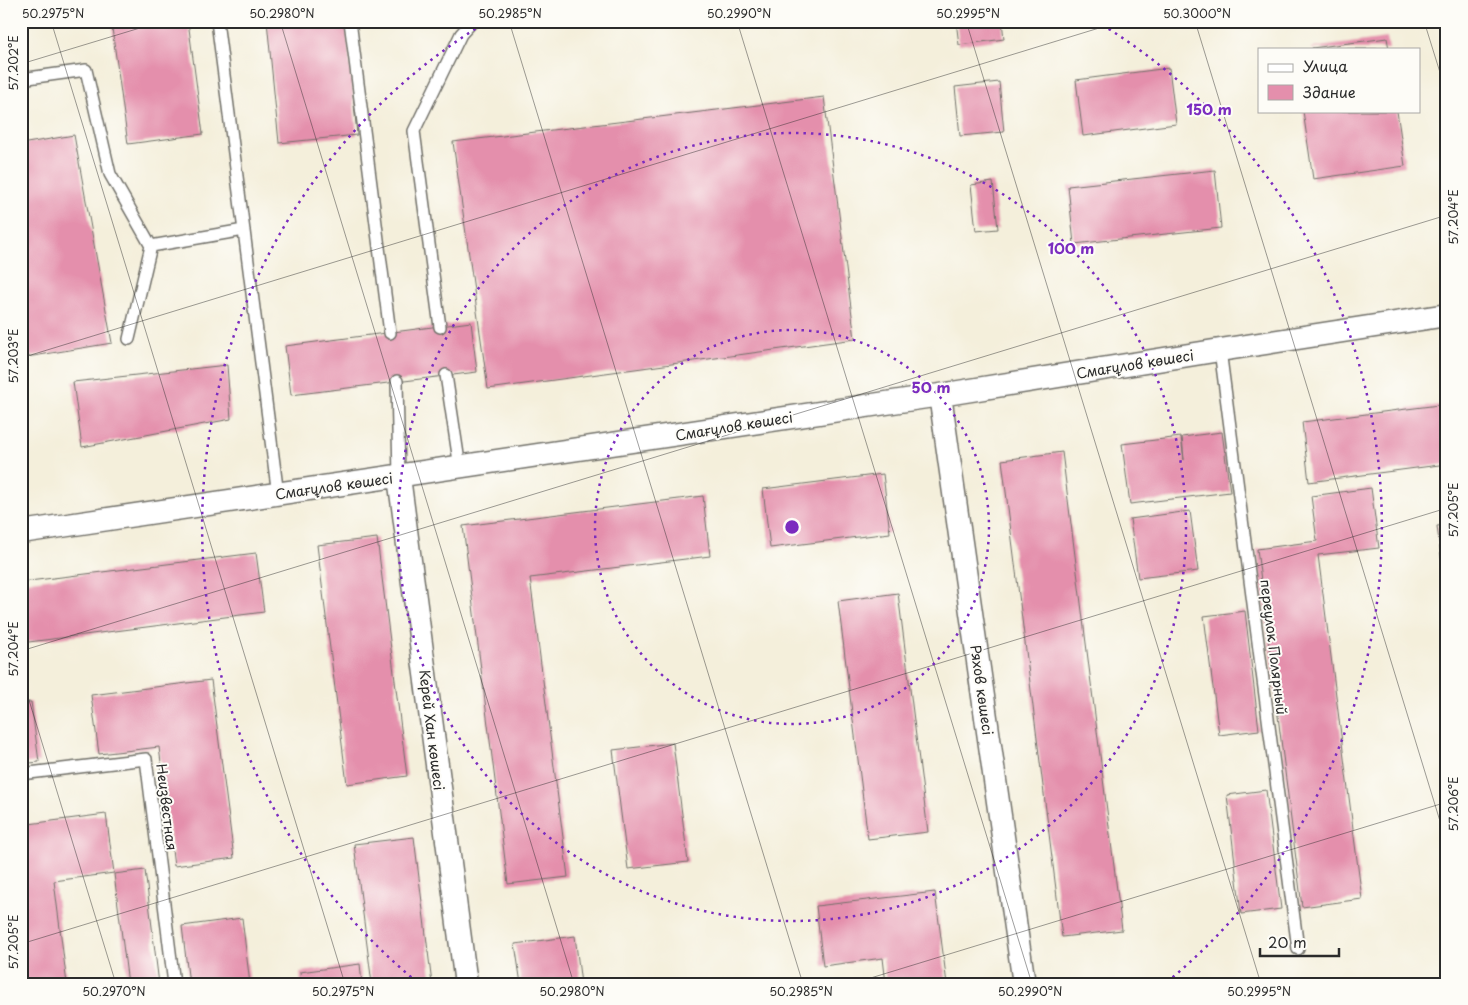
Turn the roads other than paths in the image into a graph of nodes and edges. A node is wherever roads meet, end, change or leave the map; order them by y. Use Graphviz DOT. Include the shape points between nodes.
graph roads {
  1 [pos="217,21"];
  2 [pos="350,21"];
  3 [pos="460,21"];
  4 [pos="473,21"];
  5 [pos="461,34"];
  6 [pos="21,79"];
  7 [pos="244,230"];
  8 [pos="151,246"];
  9 [pos="1447,315"];
  10 [pos="440,327"];
  11 [pos="390,333"];
  12 [pos="129,339"];
  13 [pos="1220,350"];
  14 [pos="446,375"];
  15 [pos="397,381"];
  16 [pos="940,395"];
  17 [pos="460,468"];
  18 [pos="399,477"];
  19 [pos="278,495"];
  20 [pos="21,532"];
  21 [pos="21,774"];
  22 [pos="1298,949"];
  23 [pos="174,984"];
  24 [pos="466,984"];
  25 [pos="1024,984"];
  1 -- 7 [label="lane"];
  2 -- 11 [label="lane"];
  3 -- 5 [label="lane"];
  4 -- 5 [label="lane"];
  5 -- 10 [label="lane" via="414,130"];
  6 -- 8 [label="lane" via="86,70 110,174"];
  7 -- 8 [label="lane"];
  7 -- 19 [label="lane"];
  8 -- 12 [label="lane"];
  9 -- 13 [label="street, Смағұлов көшесі"];
  13 -- 16 [label="street, Смағұлов көшесі"];
  13 -- 22 [label="lane, переулок Полярный"];
  14 -- 17 [label="lane"];
  15 -- 18 [label="lane"];
  16 -- 17 [label="street, Смағұлов көшесі"];
  16 -- 25 [label="street, Ряхов көшесі"];
  17 -- 18 [label="street, Смағұлов көшесі"];
  18 -- 19 [label="street, Смағұлов көшесі"];
  18 -- 24 [label="street, Керей Хан көшесі"];
  19 -- 20 [label="street, Смағұлов көшесі"];
  21 -- 23 [label="lane, Неизвестная" via="146,759"];
}
